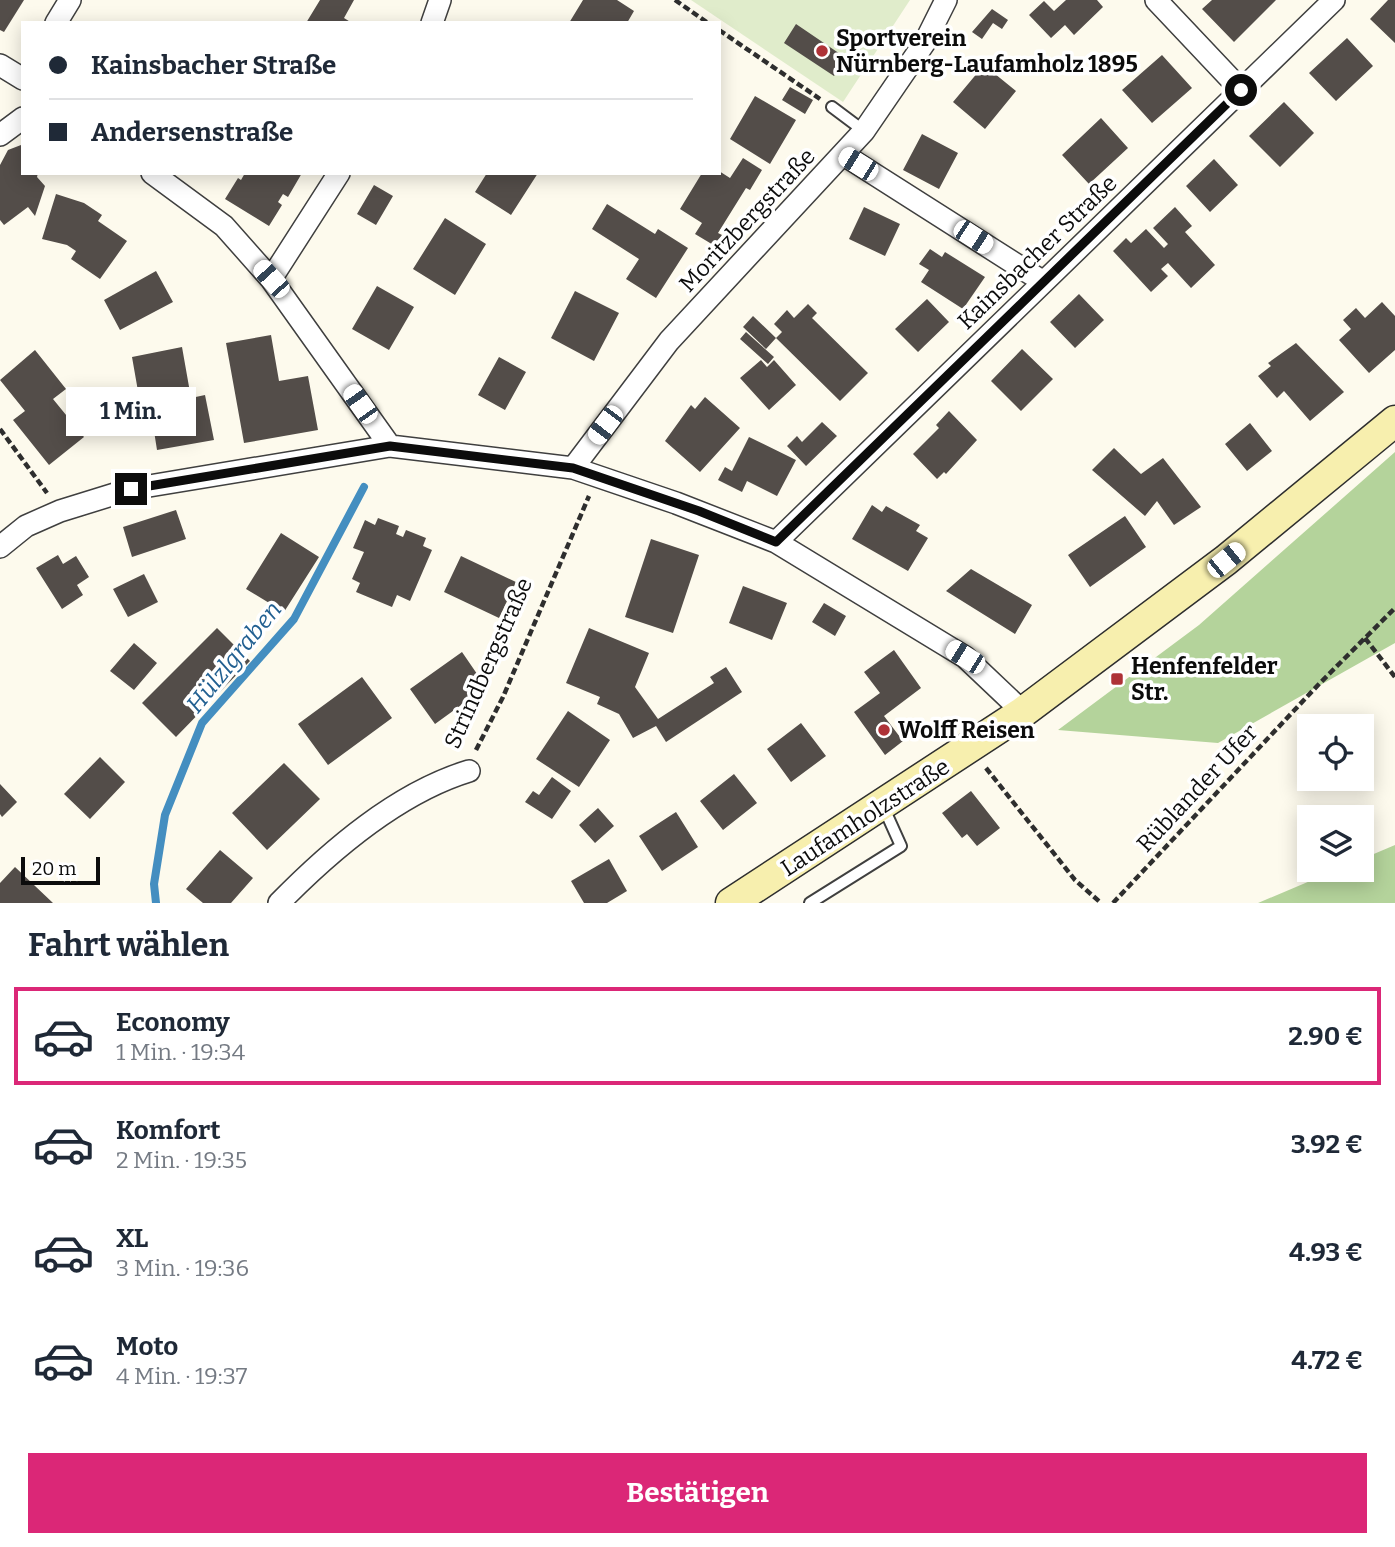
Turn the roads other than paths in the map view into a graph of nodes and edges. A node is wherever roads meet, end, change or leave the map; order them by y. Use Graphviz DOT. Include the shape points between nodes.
graph roads {
  1 [pos="70,0"];
  2 [pos="440,0"];
  3 [pos="946,0"];
  4 [pos="1156,0"];
  5 [pos="1334,0"];
  6 [pos="57,21"];
  7 [pos="433,21"];
  8 [pos="0,65"];
  9 [pos="21,78"];
  10 [pos="1241,90"];
  11 [pos="832,107"];
  12 [pos="21,119"];
  13 [pos="864,131"];
  14 [pos="0,135"];
  15 [pos="844,155"];
  16 [pos="155,175"];
  17 [pos="338,175"];
  18 [pos="271,279"];
  19 [pos="1042,281"];
  20 [pos="1395,421"];
  21 [pos="390,446"];
  22 [pos="573,468"];
  23 [pos="776,542"];
  24 [pos="0,547"];
  25 [pos="1023,712"];
  26 [pos="469,771"];
  27 [pos="883,805"];
  28 [pos="279,903"];
  29 [pos="731,903"];
  30 [pos="810,903"];
  1 -- 6 [label="street"];
  2 -- 7 [label="street"];
  3 -- 13 [label="street, Moritzbergstraße" via="912,62"];
  4 -- 10 [label="street"];
  5 -- 10 [label="street, Kainsbacher Straße"];
  8 -- 9 [label="street"];
  10 -- 19 [label="street, Kainsbacher Straße"];
  11 -- 13 [label="lane"];
  12 -- 14 [label="street"];
  13 -- 15 [label="street, Moritzbergstraße"];
  15 -- 19 [label="street"];
  15 -- 22 [label="street, Moritzbergstraße" via="669,341"];
  16 -- 18 [label="street" via="224,226"];
  17 -- 18 [label="street"];
  18 -- 21 [label="street"];
  19 -- 23 [label="street, Kainsbacher Straße"];
  20 -- 25 [label="main road, Laufamholzstraße" via="1226,560"];
  21 -- 22 [label="street"];
  21 -- 24 [label="street" via="131,489 26,526"];
  22 -- 23 [label="street"];
  23 -- 25 [label="street" via="965,657"];
  25 -- 27 [label="main road, Laufamholzstraße"];
  26 -- 28 [label="street, Strindbergstraße" via="425,787 396,806"];
  27 -- 29 [label="main road, Laufamholzstraße"];
  27 -- 30 [label="lane" via="901,846"];
}
